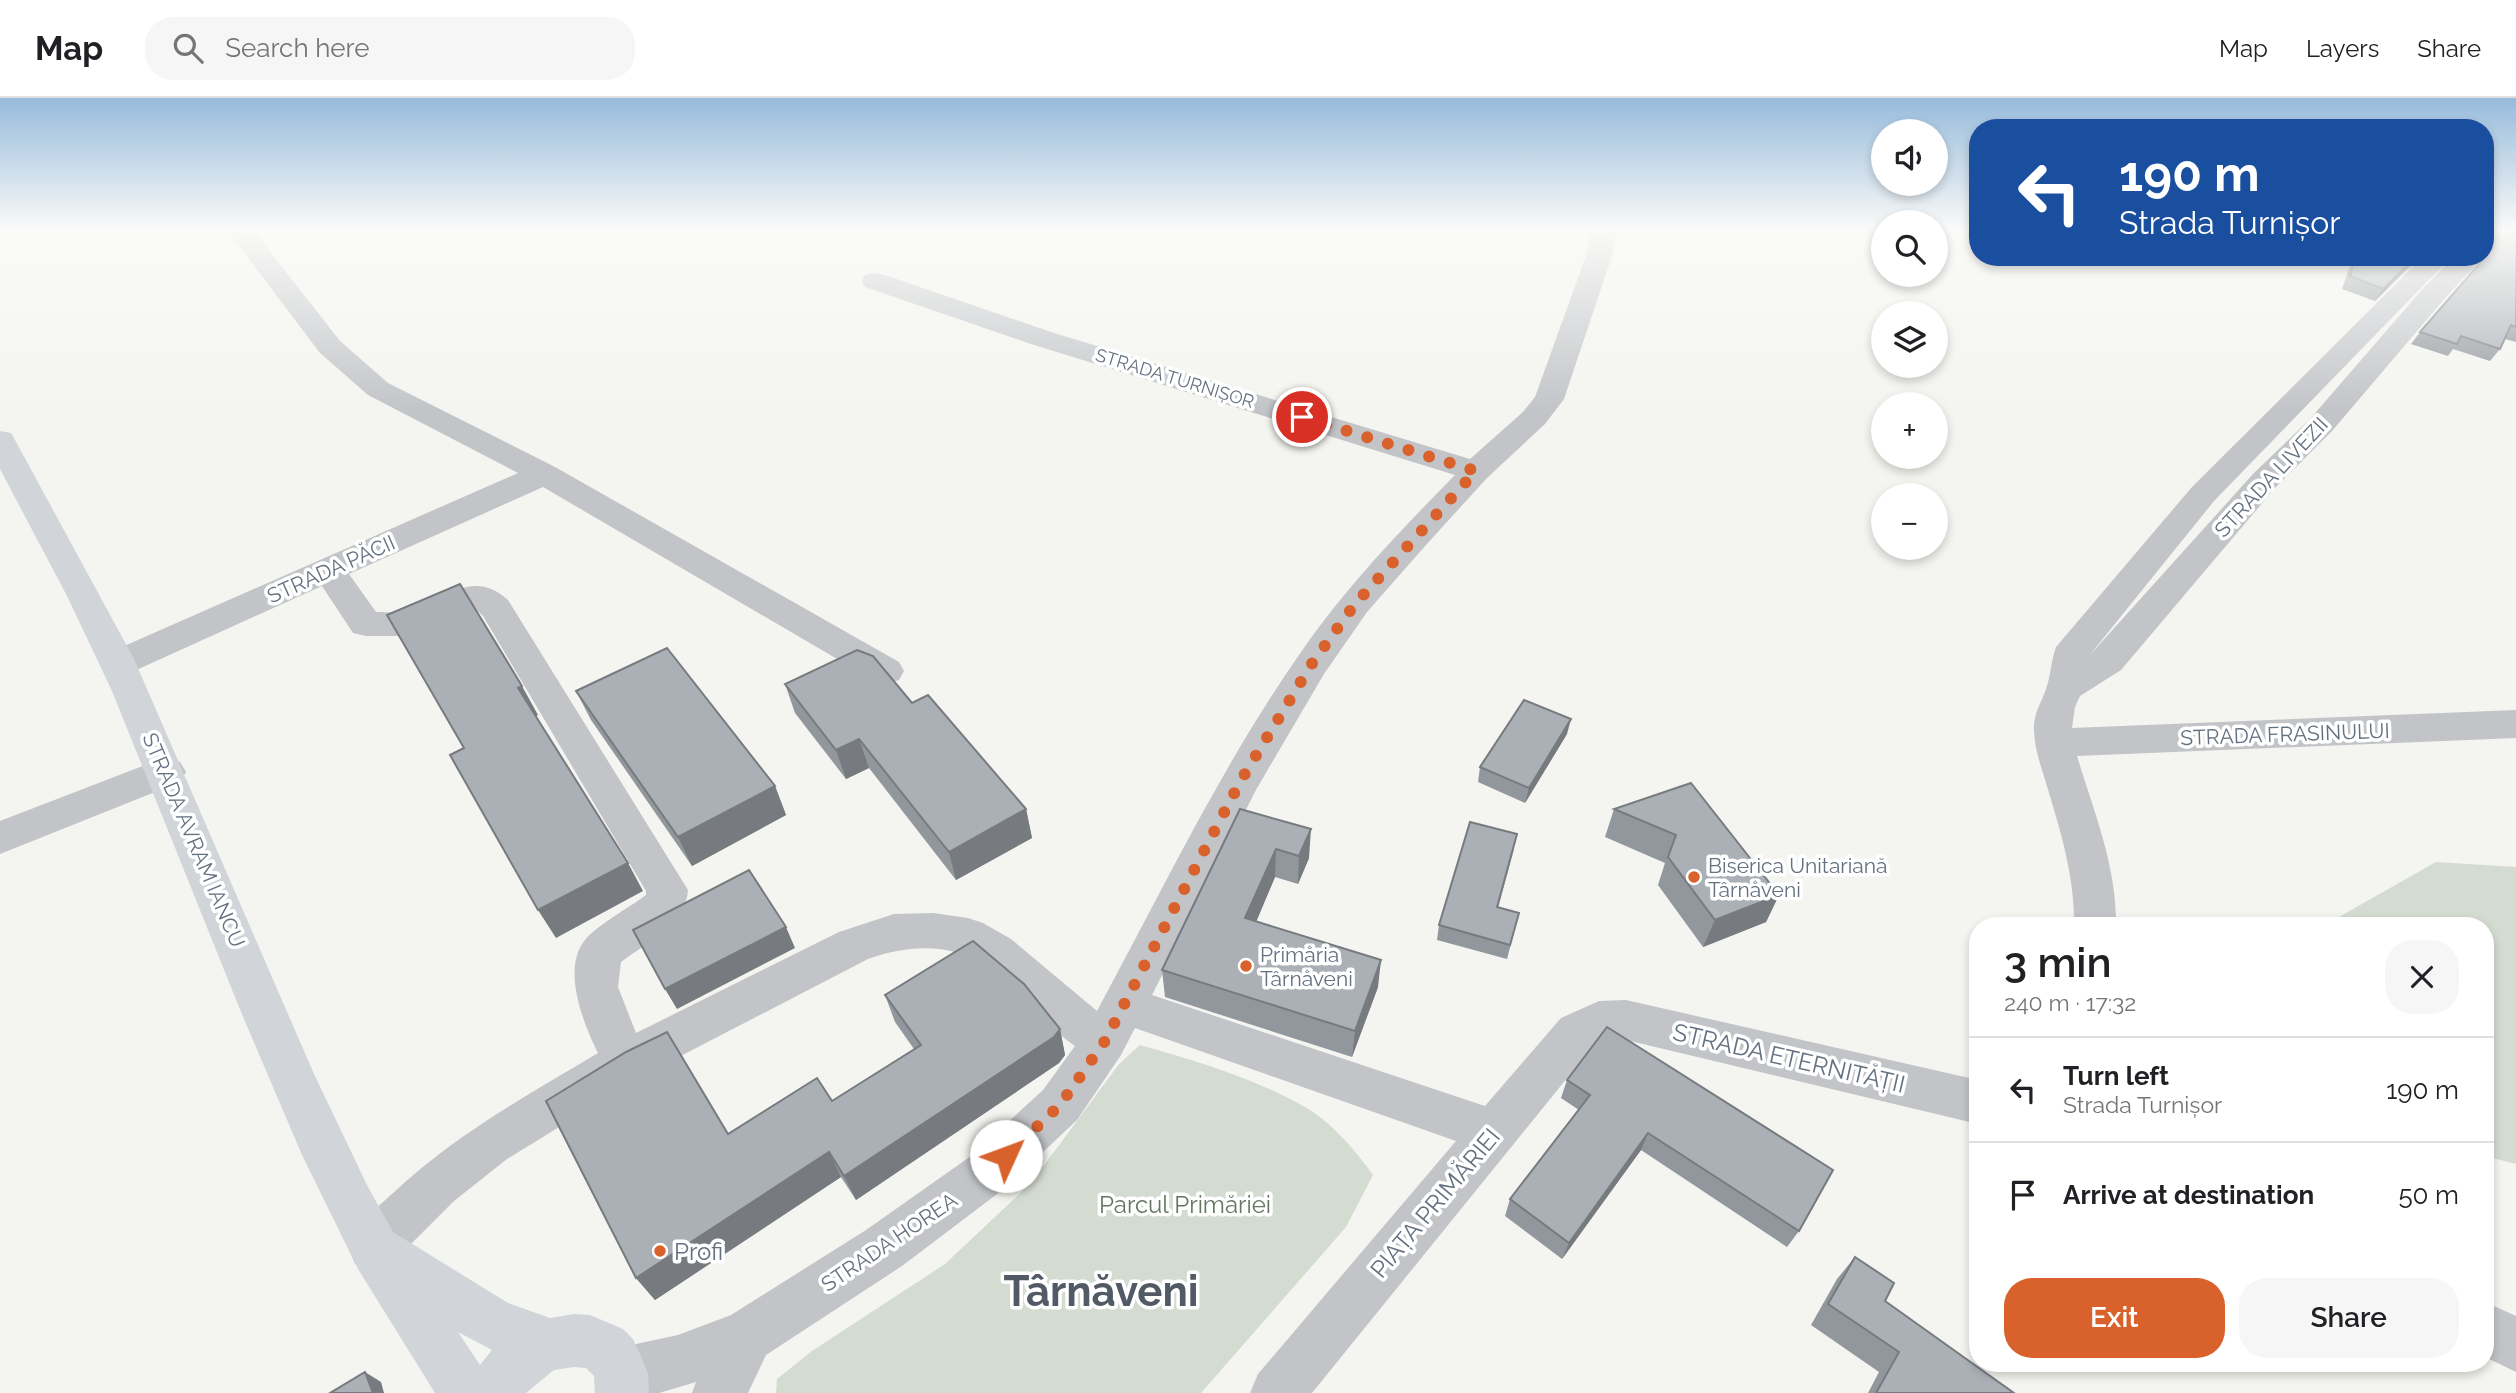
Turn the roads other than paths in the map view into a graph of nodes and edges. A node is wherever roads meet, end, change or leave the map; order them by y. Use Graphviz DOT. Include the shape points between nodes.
graph roads {
  1 [pos="286,290"];
  2 [pos="902,290"];
  3 [pos="1587,290"];
  4 [pos="2405,290"];
  5 [pos="2437,290"];
  6 [pos="0,440"];
  7 [pos="1476,471"];
  8 [pos="544,474"];
  9 [pos="328,570"];
  10 [pos="119,663"];
  11 [pos="886,671"];
  12 [pos="2065,688"];
  13 [pos="2516,724"];
  14 [pos="2054,743"];
  15 [pos="166,772"];
  16 [pos="0,838"];
  17 [pos="2096,917"];
  18 [pos="1599,1021"];
  19 [pos="1115,1023"];
  20 [pos="626,1061"];
  21 [pos="1969,1100"];
  22 [pos="1495,1132"];
  23 [pos="373,1246"];
  24 [pos="2494,1333"];
  25 [pos="747,1336"];
  26 [pos="548,1344"];
  27 [pos="2516,1345"];
  28 [pos="622,1384"];
  29 [pos="467,1393"];
  30 [pos="493,1393"];
  31 [pos="719,1393"];
  32 [pos="1277,1393"];
  1 -- 8 [label="street" via="330,347 378,389"];
  2 -- 7 [label="street, STRADA TURNIȘOR" via="1044,339"];
  3 -- 7 [label="street, STRADA HOREA" via="1549,399"];
  4 -- 12 [label="street, STRADA LIVEZII" via="2195,504 2074,647"];
  5 -- 12 [label="street, STRADA LIVEZII" via="2108,661"];
  6 -- 10 [label="main road, STRADA AVRAM IANCU"];
  7 -- 19 [label="street, STRADA HOREA" via="1355,604 1311,665 1240,782"];
  8 -- 9 [label="street, STRADA PĂCII"];
  8 -- 11 [label="street"];
  9 -- 10 [label="street, STRADA PĂCII"];
  9 -- 20 [label="street" via="366,624 407,624 471,597 485,598 496,608 667,890 666,903 600,953 596,987"];
  10 -- 15 [label="main road, STRADA AVRAM IANCU"];
  12 -- 14 [label="street, STRADA LIVEZII" via="2056,707"];
  13 -- 14 [label="street, STRADA FRASINULUI"];
  14 -- 17 [label="street, STRADA LIVEZII" via="2091,872"];
  15 -- 16 [label="street"];
  15 -- 23 [label="main road, STRADA AVRAM IANCU" via="296,1089"];
  18 -- 21 [label="street, STRADA ETERNITĂȚII" via="1626,1020"];
  18 -- 22 [label="street, PIAȚA PRIMĂRIEI" via="1577,1032"];
  19 -- 20 [label="street" via="1072,1019 996,952 968,936 894,932 854,945"];
  19 -- 22 [label="street"];
  19 -- 25 [label="street, STRADA HOREA" via="1060,1105 988,1172 884,1248"];
  20 -- 23 [label="street" via="490,1143 437,1184"];
  22 -- 32 [label="street, PIAȚA PRIMĂRIEI"];
  23 -- 26 [label="main road, STRADA AVRAM IANCU" via="493,1324"];
  23 -- 29 [label="main road, STRADA AVRAM IANCU"];
  24 -- 27 [label="street"];
  25 -- 28 [label="street, STRADA HOREA"];
  25 -- 31 [label="street"];
  26 -- 28 [label="main road" via="586,1340 609,1352"];
  26 -- 30 [label="main road" via="506,1373"];
}
